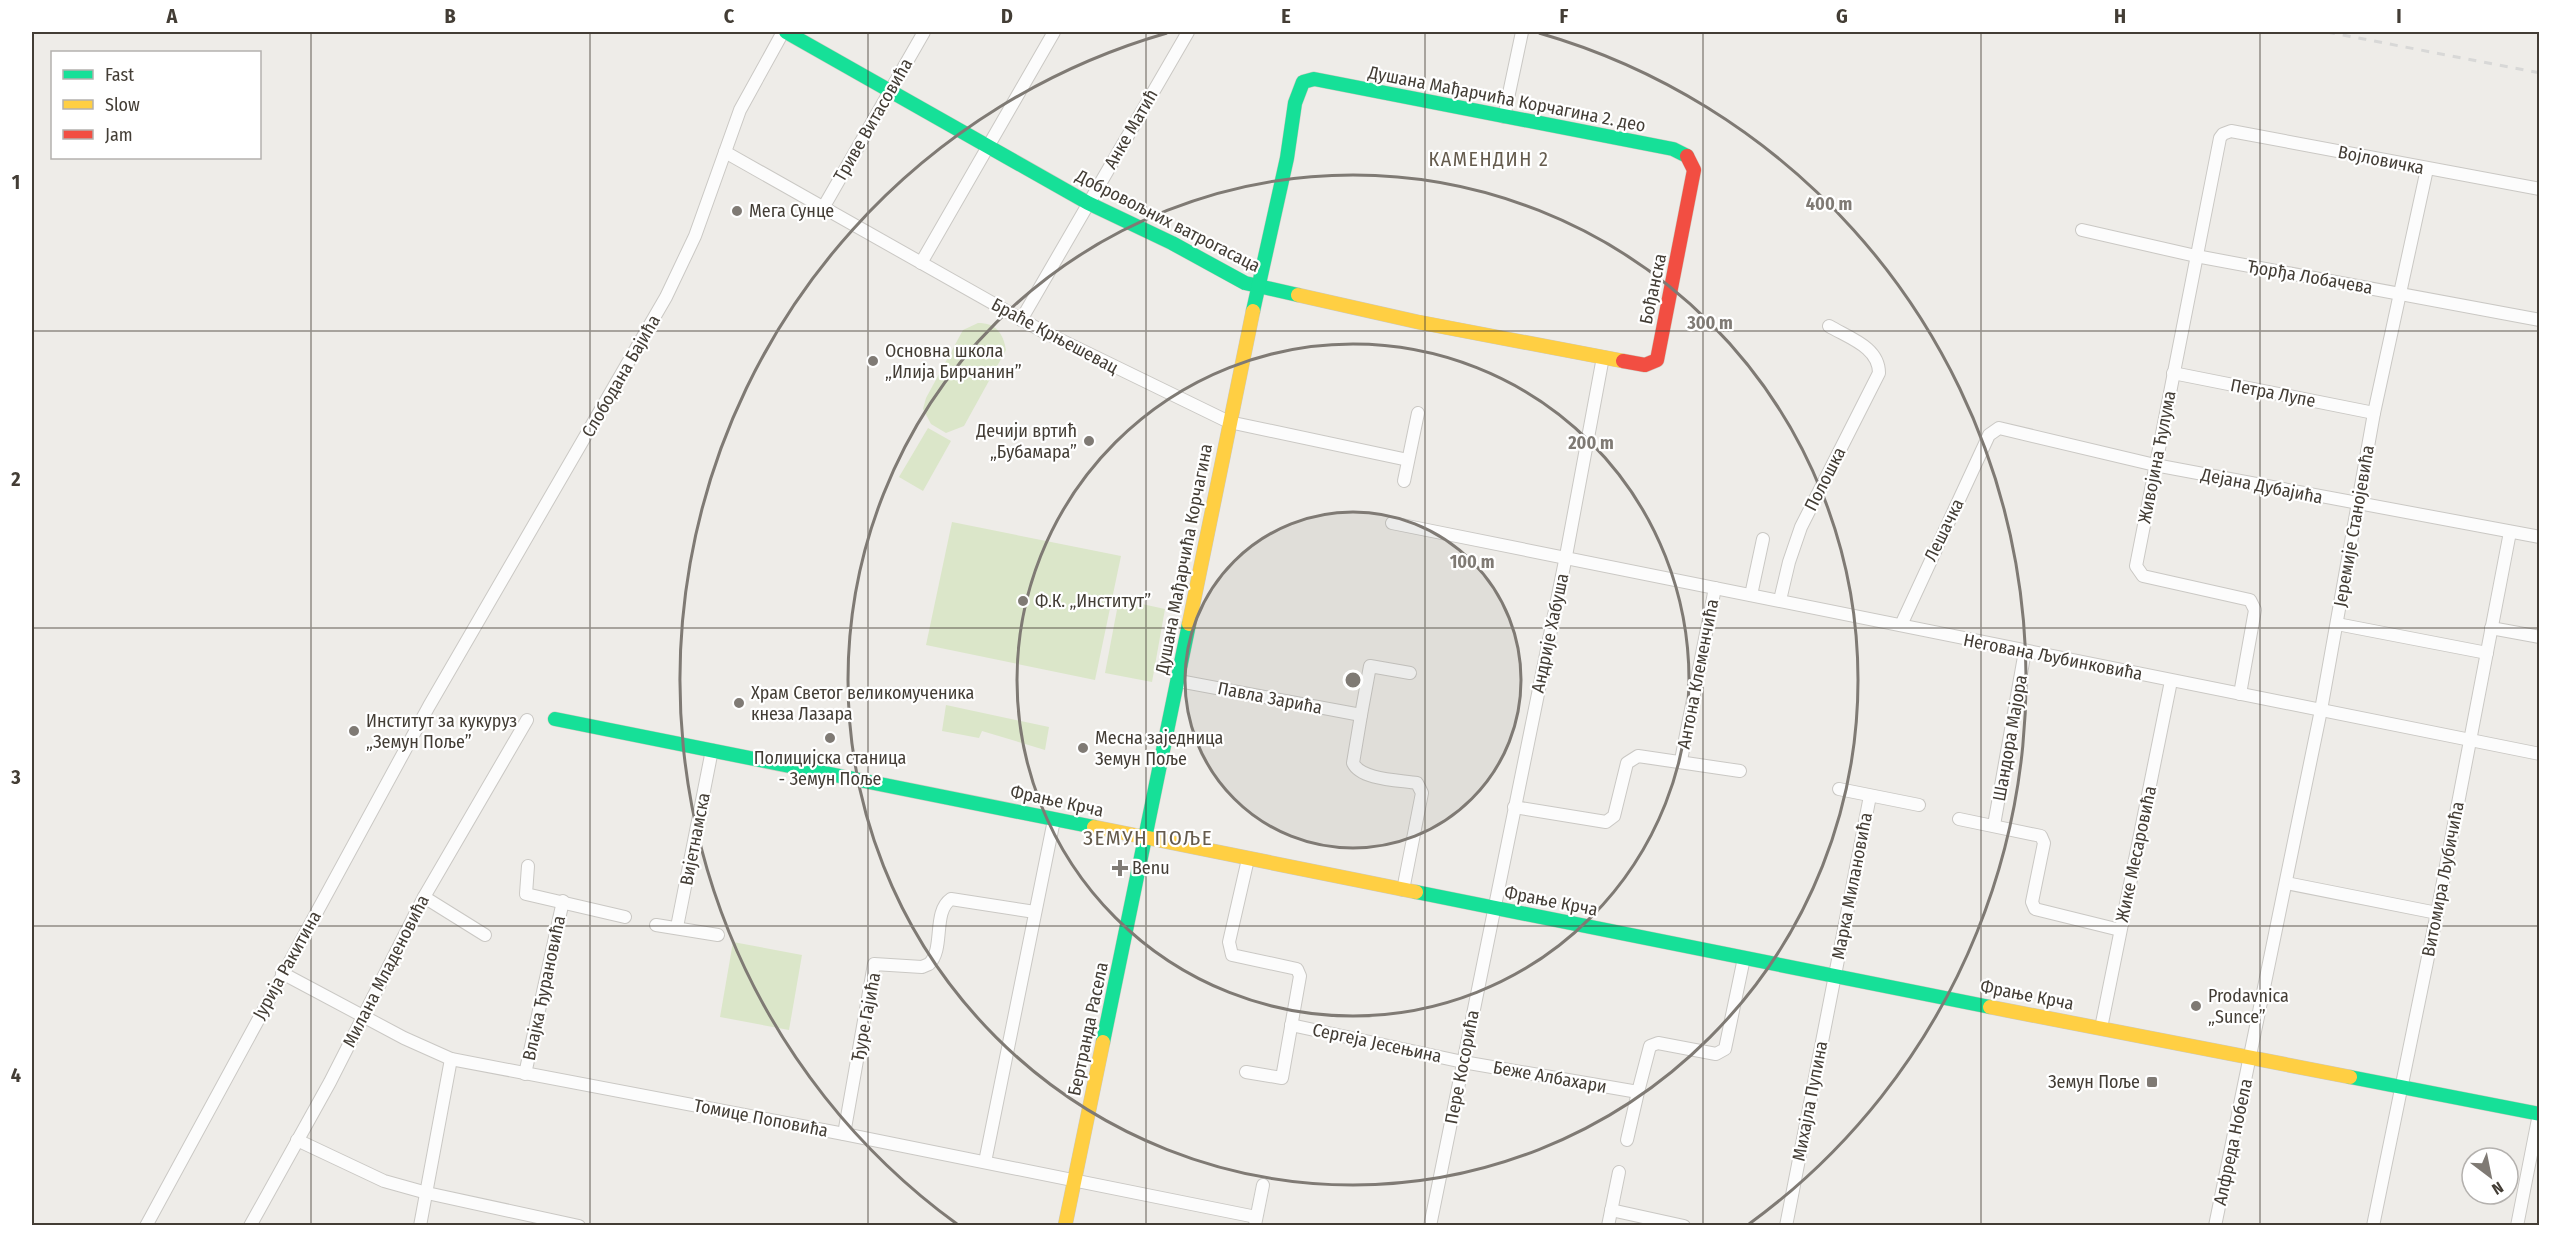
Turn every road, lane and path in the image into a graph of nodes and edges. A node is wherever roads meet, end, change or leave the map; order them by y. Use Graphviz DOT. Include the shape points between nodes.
graph roads {
  1 [pos="784,32"];
  2 [pos="924,32"];
  3 [pos="1054,32"];
  4 [pos="1188,32"];
  5 [pos="1522,32"];
  6 [pos="1303,82"];
  7 [pos="890,91"];
  8 [pos="1504,117"];
  9 [pos="2223,134"];
  10 [pos="988,148"];
  11 [pos="725,152"];
  12 [pos="2427,169"];
  13 [pos="1694,170"];
  14 [pos="2540,189"];
  15 [pos="1088,203"];
  16 [pos="823,208"];
  17 [pos="2082,230"];
  18 [pos="2196,256"];
  19 [pos="921,263"];
  20 [pos="1258,286"];
  21 [pos="2402,293"];
  22 [pos="1021,320"];
  23 [pos="2540,320"];
  24 [pos="1829,326"];
  25 [pos="1603,357"];
  26 [pos="2173,373"];
  27 [pos="1418,412"];
  28 [pos="2374,413"];
  29 [pos="1229,423"];
  30 [pos="1989,435"];
  31 [pos="1408,460"];
  32 [pos="2155,465"];
  33 [pos="1404,481"];
  34 [pos="2358,505"];
  35 [pos="1392,523"];
  36 [pos="2510,532"];
  37 [pos="2540,537"];
  38 [pos="1763,539"];
  39 [pos="1566,556"];
  40 [pos="1715,588"];
  41 [pos="1751,595"];
  42 [pos="1780,600"];
  43 [pos="2337,624"];
  44 [pos="1901,626"];
  45 [pos="2491,628"];
  46 [pos="2540,637"];
  47 [pos="2025,651"];
  48 [pos="2487,653"];
  49 [pos="1410,673"];
  50 [pos="1179,681"];
  51 [pos="2171,681"];
  52 [pos="2240,694"];
  53 [pos="429,706"];
  54 [pos="2321,710"];
  55 [pos="1361,715"];
  56 [pos="555,718"];
  57 [pos="527,720"];
  58 [pos="2470,739"];
  59 [pos="712,750"];
  60 [pos="2540,754"];
  61 [pos="1681,760"];
  62 [pos="1740,771"];
  63 [pos="1839,789"];
  64 [pos="1870,796"];
  65 [pos="1919,805"];
  66 [pos="1514,807"];
  67 [pos="1959,819"];
  68 [pos="1054,820"];
  69 [pos="1994,825"];
  70 [pos="1145,839"];
  71 [pos="1248,858"];
  72 [pos="528,866"];
  73 [pos="2286,883"];
  74 [pos="1402,890"];
  75 [pos="424,897"];
  76 [pos="562,901"];
  77 [pos="1494,908"];
  78 [pos="1035,912"];
  79 [pos="2437,913"];
  80 [pos="625,917"];
  81 [pos="656,925"];
  82 [pos="677,927"];
  83 [pos="2120,930"];
  84 [pos="485,935"];
  85 [pos="717,935"];
  86 [pos="1744,958"];
  87 [pos="282,973"];
  88 [pos="1834,976"];
  89 [pos="362,1016"];
  90 [pos="1292,1025"];
  91 [pos="2101,1028"];
  92 [pos="2251,1058"];
  93 [pos="451,1059"];
  94 [pos="1463,1062"];
  95 [pos="1246,1072"];
  96 [pos="525,1074"];
  97 [pos="2402,1088"];
  98 [pos="1638,1092"];
  99 [pos="2539,1114"];
  100 [pos="844,1134"];
  101 [pos="297,1140"];
  102 [pos="1627,1140"];
  103 [pos="985,1162"];
  104 [pos="1619,1172"];
  105 [pos="1075,1182"];
  106 [pos="1263,1185"];
  107 [pos="427,1193"];
  108 [pos="1611,1210"];
  109 [pos="1256,1221"];
  110 [pos="146,1226"];
  111 [pos="250,1226"];
  112 [pos="420,1226"];
  113 [pos="579,1226"];
  114 [pos="1065,1226"];
  115 [pos="1430,1226"];
  116 [pos="1608,1226"];
  117 [pos="1684,1226"];
  118 [pos="1786,1226"];
  119 [pos="2215,1226"];
  120 [pos="2373,1226"];
  121 [pos="2517,1226"];
  1 -- 7 [label="street, Добровољних ватрогасаца"];
  1 -- 11 [label="street, Слободана Бајића" via="743,102"];
  2 -- 7 [label="street, Триве Витасовића"];
  3 -- 10 [label="street"];
  4 -- 15 [label="street, Анке Матић"];
  5 -- 8 [label="street"];
  6 -- 8 [label="street, Душана Мађарчића Корчагина 2. део" via="1314,79"];
  6 -- 20 [label="street, Душана Мађарчића Корчагина"];
  7 -- 10 [label="street, Добровољних ватрогасаца"];
  7 -- 16 [label="street, Триве Витасовића"];
  8 -- 13 [label="street, Душана Мађарчића Корчагина 2. део" via="1673,149 1690,157"];
  9 -- 12 [label="street, Војловичка" via="2231,131"];
  9 -- 18 [label="street, Живојина Ћулума"];
  10 -- 15 [label="street, Добровољних ватрогасаца"];
  10 -- 19 [label="street"];
  11 -- 16 [label="street, Браће Крњешевац"];
  11 -- 53 [label="street, Слободана Бајића" via="695,236 666,297"];
  12 -- 14 [label="street, Војловичка"];
  12 -- 21 [label="street, Јеремије Станојевића"];
  13 -- 25 [label="street, Бођанска" via="1657,360 1645,364"];
  15 -- 20 [label="street, Добровољних ватрогасаца" via="1245,283"];
  15 -- 22 [label="street, Анке Матић"];
  16 -- 19 [label="street, Браће Крњешевац"];
  17 -- 18 [label="street, Ђорђа Лобачева"];
  18 -- 21 [label="street, Ђорђа Лобачева"];
  18 -- 26 [label="street, Живојина Ћулума"];
  19 -- 22 [label="street, Браће Крњешевац"];
  20 -- 25 [label="street, Добровољних ватрогасаца" via="1418,322"];
  20 -- 29 [label="street, Душана Мађарчића Корчагина"];
  21 -- 23 [label="street, Ђорђа Лобачева"];
  21 -- 28 [label="street, Јеремије Станојевића"];
  22 -- 29 [label="street, Браће Крњешевац"];
  24 -- 42 [label="street, Полошка" via="1874,352 1880,373 1801,527"];
  25 -- 39 [label="street, Андрије Хабуша"];
  26 -- 28 [label="street, Петра Лупе"];
  26 -- 32 [label="street, Живојина Ћулума"];
  27 -- 31 [label="street"];
  28 -- 34 [label="street, Јеремије Станојевића"];
  29 -- 31 [label="street, Браће Крњешевац"];
  29 -- 50 [label="street, Душана Мађарчића Корчагина"];
  30 -- 32 [label="street, Дејана Дубајића" via="1999,428 2007,429"];
  30 -- 44 [label="street, Лешачка"];
  31 -- 33 [label="street"];
  32 -- 34 [label="street, Дејана Дубајића"];
  32 -- 52 [label="street, Живојина Ћулума" via="2137,570 2143,576 2250,600 2255,610"];
  34 -- 36 [label="street, Дејана Дубајића"];
  34 -- 43 [label="street, Јеремије Станојевића"];
  35 -- 39 [label="street, Негована Љубинковића"];
  36 -- 37 [label="street, Дејана Дубајића"];
  36 -- 45 [label="street, Витомира Љубичића"];
  38 -- 41 [label="street"];
  39 -- 40 [label="street, Негована Љубинковића"];
  39 -- 66 [label="street, Андрије Хабуша"];
  40 -- 41 [label="street, Негована Љубинковића"];
  40 -- 61 [label="street, Антона Клеменчића"];
  41 -- 42 [label="street, Негована Љубинковића"];
  42 -- 44 [label="street, Негована Љубинковића"];
  43 -- 48 [label="street"];
  43 -- 54 [label="street, Јеремије Станојевића"];
  44 -- 47 [label="street, Негована Љубинковића"];
  45 -- 46 [label="street"];
  45 -- 48 [label="street, Витомира Љубичића"];
  47 -- 51 [label="street, Негована Љубинковића"];
  47 -- 69 [label="street, Шандора Мајора"];
  48 -- 58 [label="street, Витомира Љубичића"];
  49 -- 55 [label="street" via="1370,666"];
  50 -- 55 [label="street, Павла Зарића"];
  50 -- 70 [label="street, Душана Мађарчића Корчагина"];
  51 -- 52 [label="street, Негована Љубинковића"];
  51 -- 83 [label="street, Жике Месаровића"];
  52 -- 54 [label="street, Негована Љубинковића"];
  53 -- 87 [label="street, Јурија Ракитина"];
  54 -- 58 [label="street, Негована Љубинковића"];
  54 -- 73 [label="street, Јеремије Станојевића"];
  55 -- 74 [label="street" via="1353,763 1356,768 1364,774 1416,783 1422,793"];
  56 -- 59 [label="street, Фрање Крча"];
  57 -- 75 [label="street, Милана Младеновића"];
  58 -- 60 [label="street, Негована Љубинковића"];
  58 -- 79 [label="street, Витомира Љубичића"];
  59 -- 68 [label="street, Фрање Крча"];
  59 -- 82 [label="street, Вијетнамска"];
  61 -- 62 [label="street, Антона Клеменчића"];
  61 -- 66 [label="street, Антона Клеменчића" via="1643,756 1629,760 1614,816 1606,822"];
  63 -- 64 [label="street, Марка Милановића"];
  64 -- 65 [label="street, Марка Милановића"];
  64 -- 88 [label="street, Марка Милановића"];
  66 -- 77 [label="street, Андрије Хабуша"];
  67 -- 69 [label="street, Шандора Мајора"];
  68 -- 70 [label="street, Фрање Крча"];
  68 -- 78 [label="street"];
  69 -- 83 [label="street, Шандора Мајора" via="2038,834 2043,840 2032,902 2035,909"];
  70 -- 71 [label="street, Фрање Крча"];
  70 -- 105 [label="street, Бертранда Расела"];
  71 -- 74 [label="street, Фрање Крча"];
  71 -- 90 [label="street, Сергеја Јесењина" via="1229,948 1232,955 1297,969 1300,976"];
  72 -- 76 [label="street, Влајка Ђурановића" via="526,894"];
  73 -- 79 [label="street"];
  73 -- 92 [label="street, Јеремије Станојевића"];
  74 -- 77 [label="street, Фрање Крча"];
  75 -- 84 [label="street"];
  75 -- 89 [label="street, Милана Младеновића"];
  76 -- 80 [label="street, Влајка Ђурановића"];
  76 -- 96 [label="street, Влајка Ђурановића"];
  77 -- 86 [label="street, Фрање Крча"];
  77 -- 94 [label="street, Пере Косорића"];
  78 -- 100 [label="street, Ђуре Гајића" via="951,899 945,906 929,964 874,964"];
  78 -- 103 [label="street"];
  79 -- 97 [label="street, Витомира Љубичића"];
  81 -- 82 [label="street"];
  82 -- 85 [label="street"];
  83 -- 91 [label="street, Жике Месаровића"];
  86 -- 88 [label="street, Фрање Крча"];
  86 -- 98 [label="street" via="1725,1049 1716,1054 1658,1043 1650,1046"];
  87 -- 89 [label="street, Томице Поповића"];
  87 -- 110 [label="street, Јурија Ракитина"];
  88 -- 91 [label="street, Фрање Крча"];
  88 -- 118 [label="street, Михајла Пупина"];
  89 -- 93 [label="street, Томице Поповића"];
  89 -- 101 [label="street, Милана Младеновића"];
  90 -- 94 [label="street, Сергеја Јесењина"];
  90 -- 95 [label="street, Сергеја Јесењина" via="1281,1078"];
  91 -- 92 [label="street, Фрање Крча"];
  92 -- 97 [label="street, Фрање Крча"];
  92 -- 119 [label="street, Алфреда Нобела"];
  93 -- 96 [label="street, Томице Поповића"];
  93 -- 107 [label="street"];
  94 -- 98 [label="street, Беже Албахари"];
  94 -- 115 [label="street, Пере Косорића"];
  96 -- 100 [label="street, Томице Поповића"];
  97 -- 99 [label="street, Фрање Крча"];
  97 -- 120 [label="street, Витомира Љубичића"];
  98 -- 102 [label="street"];
  99 -- 121 [label="street"];
  100 -- 103 [label="street, Томице Поповића"];
  101 -- 107 [label="street" via="374,1178"];
  101 -- 111 [label="street, Милана Младеновића"];
  103 -- 105 [label="street, Томице Поповића"];
  104 -- 108 [label="street"];
  105 -- 109 [label="street, Томице Поповића"];
  105 -- 114 [label="street, Бертранда Расела"];
  106 -- 109 [label="street, Томице Поповића"];
  107 -- 112 [label="street"];
  107 -- 113 [label="street"];
  108 -- 116 [label="street"];
  108 -- 117 [label="street"];
}
